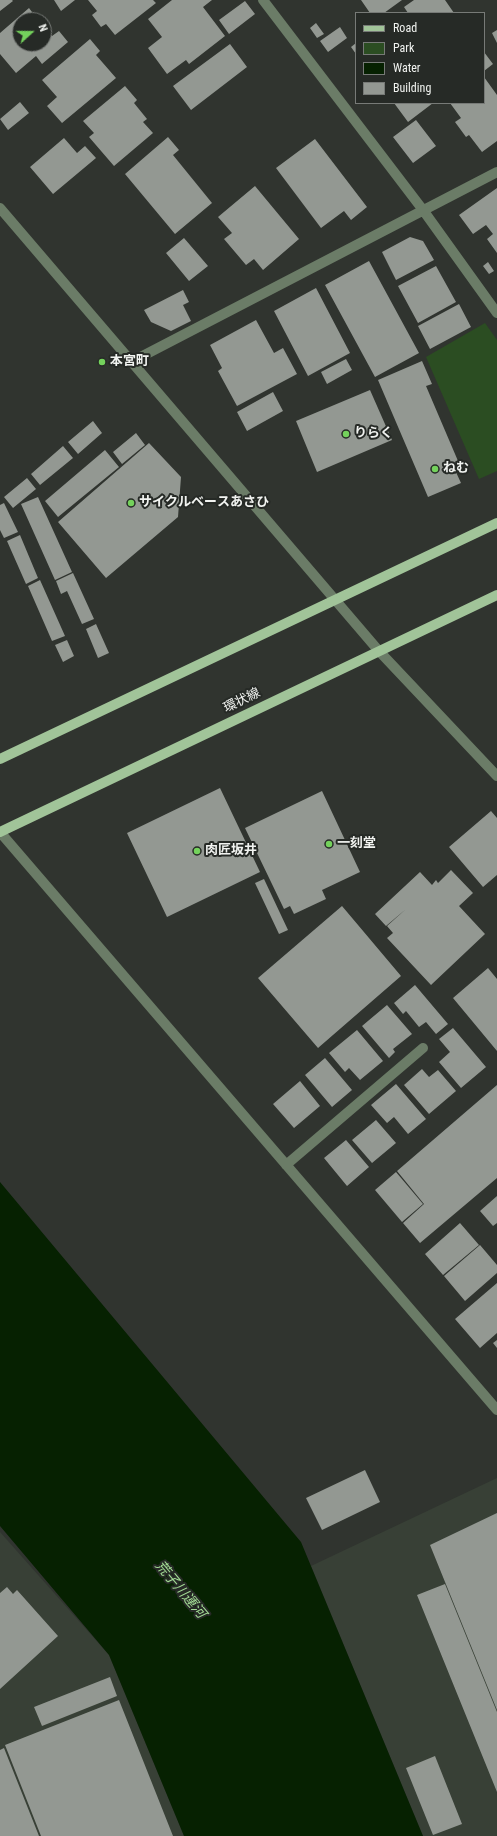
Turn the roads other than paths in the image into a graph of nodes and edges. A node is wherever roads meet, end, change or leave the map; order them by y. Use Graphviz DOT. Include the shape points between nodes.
graph roads {
  1 [pos="263,0"];
  2 [pos="497,172"];
  3 [pos="0,208"];
  4 [pos="423,210"];
  5 [pos="497,313"];
  6 [pos="132,362"];
  7 [pos="497,523"];
  8 [pos="497,595"];
  9 [pos="335,600"];
  10 [pos="378,650"];
  11 [pos="0,759"];
  12 [pos="497,776"];
  13 [pos="0,832"];
  14 [pos="423,1048"];
  15 [pos="286,1165"];
  16 [pos="497,1410"];
  1 -- 4 [label="street"];
  2 -- 4 [label="street"];
  3 -- 6 [label="street"];
  4 -- 5 [label="street"];
  4 -- 6 [label="street"];
  6 -- 9 [label="street"];
  7 -- 9 [label="main road"];
  8 -- 10 [label="main road, 環状線"];
  9 -- 10 [label="street"];
  9 -- 11 [label="main road"];
  10 -- 12 [label="street"];
  10 -- 13 [label="main road, 環状線"];
  13 -- 15 [label="street"];
  14 -- 15 [label="street"];
  15 -- 16 [label="street"];
}
